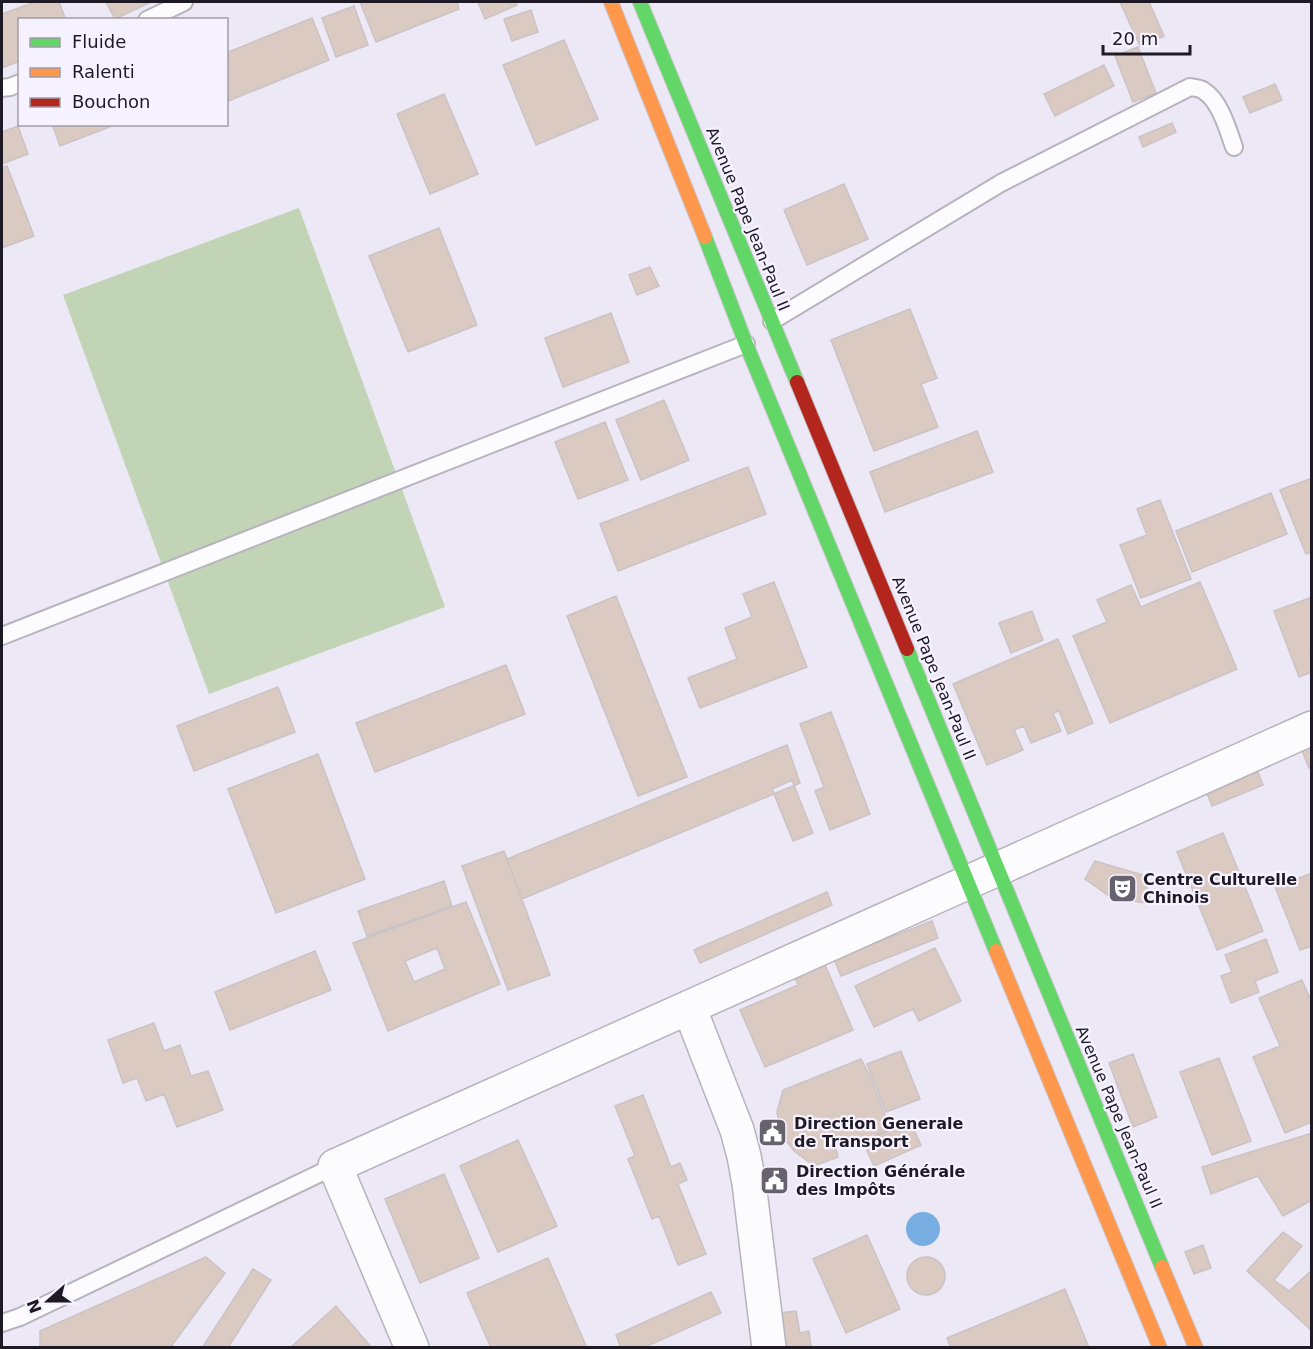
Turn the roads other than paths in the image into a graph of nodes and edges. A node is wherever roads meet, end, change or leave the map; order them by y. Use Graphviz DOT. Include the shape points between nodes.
graph roads {
  1 [pos="184,2"];
  2 [pos="611,2"];
  3 [pos="640,2"];
  4 [pos="151,18"];
  5 [pos="18,84"];
  6 [pos="2,88"];
  7 [pos="1234,147"];
  8 [pos="772,321"];
  9 [pos="746,344"];
  10 [pos="2,636"];
  11 [pos="1311,728"];
  12 [pos="998,869"];
  13 [pos="967,883"];
  14 [pos="689,1007"];
  15 [pos="335,1166"];
  16 [pos="2,1323"];
  17 [pos="412,1347"];
  18 [pos="769,1347"];
  19 [pos="1160,1347"];
  20 [pos="1196,1347"];
  1 -- 4 [label="lane"];
  2 -- 9 [label="main road"];
  3 -- 8 [label="main road, Avenue Pape Jean-Paul II"];
  5 -- 6 [label="lane"];
  7 -- 8 [label="lane" via="1214,101 1204,90 1190,87 1001,183"];
  8 -- 12 [label="main road, Avenue Pape Jean-Paul II"];
  9 -- 10 [label="lane"];
  9 -- 13 [label="main road"];
  11 -- 12 [label="street"];
  12 -- 13 [label="street"];
  12 -- 20 [label="main road, Avenue Pape Jean-Paul II"];
  13 -- 14 [label="street"];
  13 -- 19 [label="main road"];
  14 -- 15 [label="street"];
  14 -- 18 [label="street" via="744,1156"];
  15 -- 16 [label="lane"];
  15 -- 17 [label="street"];
}
